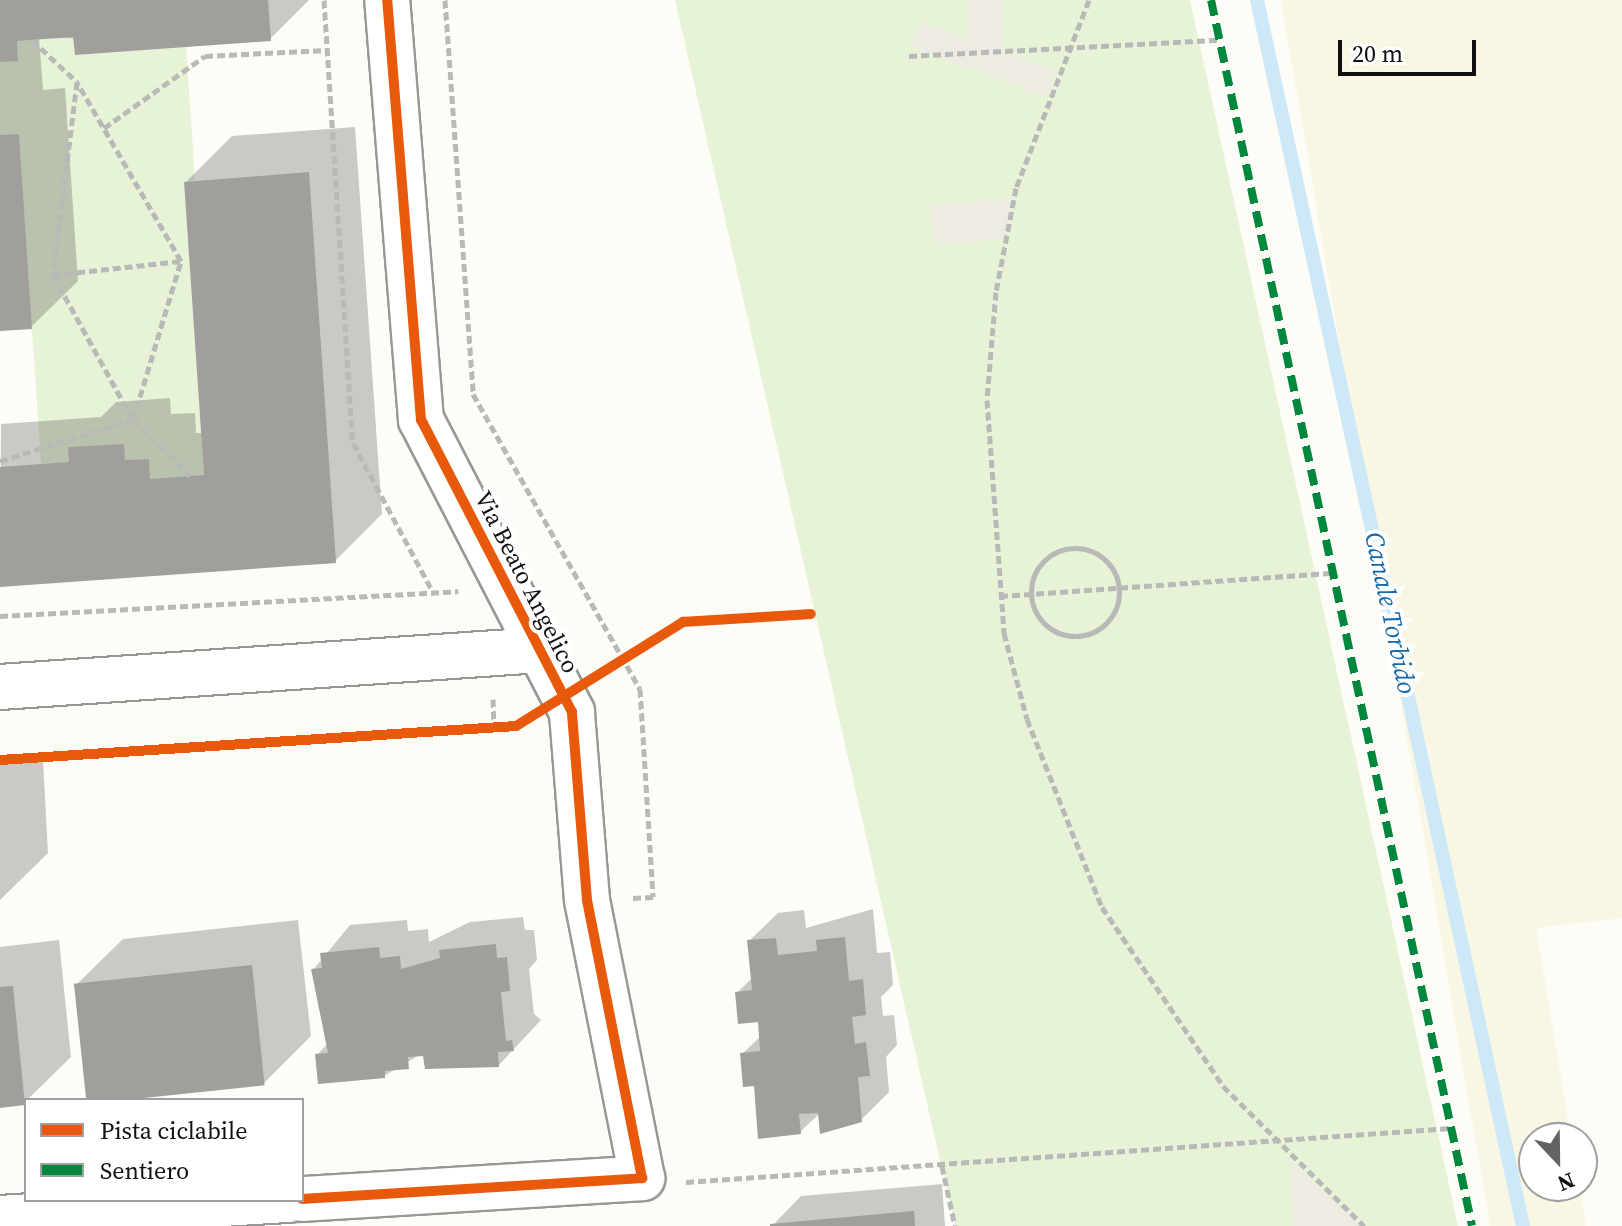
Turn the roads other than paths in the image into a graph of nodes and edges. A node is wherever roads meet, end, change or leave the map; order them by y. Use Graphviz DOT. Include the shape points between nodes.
graph roads {
  1 [pos="387,0"];
  2 [pos="540,650"];
  3 [pos="0,687"];
  4 [pos="304,1199"];
  5 [pos="256,1202"];
  6 [pos="0,1218"];
  1 -- 2 [label="street, Via Beato Angelico" via="421,420"];
  2 -- 3 [label="street, Via Beato Angelico"];
  2 -- 4 [label="street, Via Beato Angelico" via="572,712 587,900 642,1178"];
  5 -- 6 [label="street"];
}
